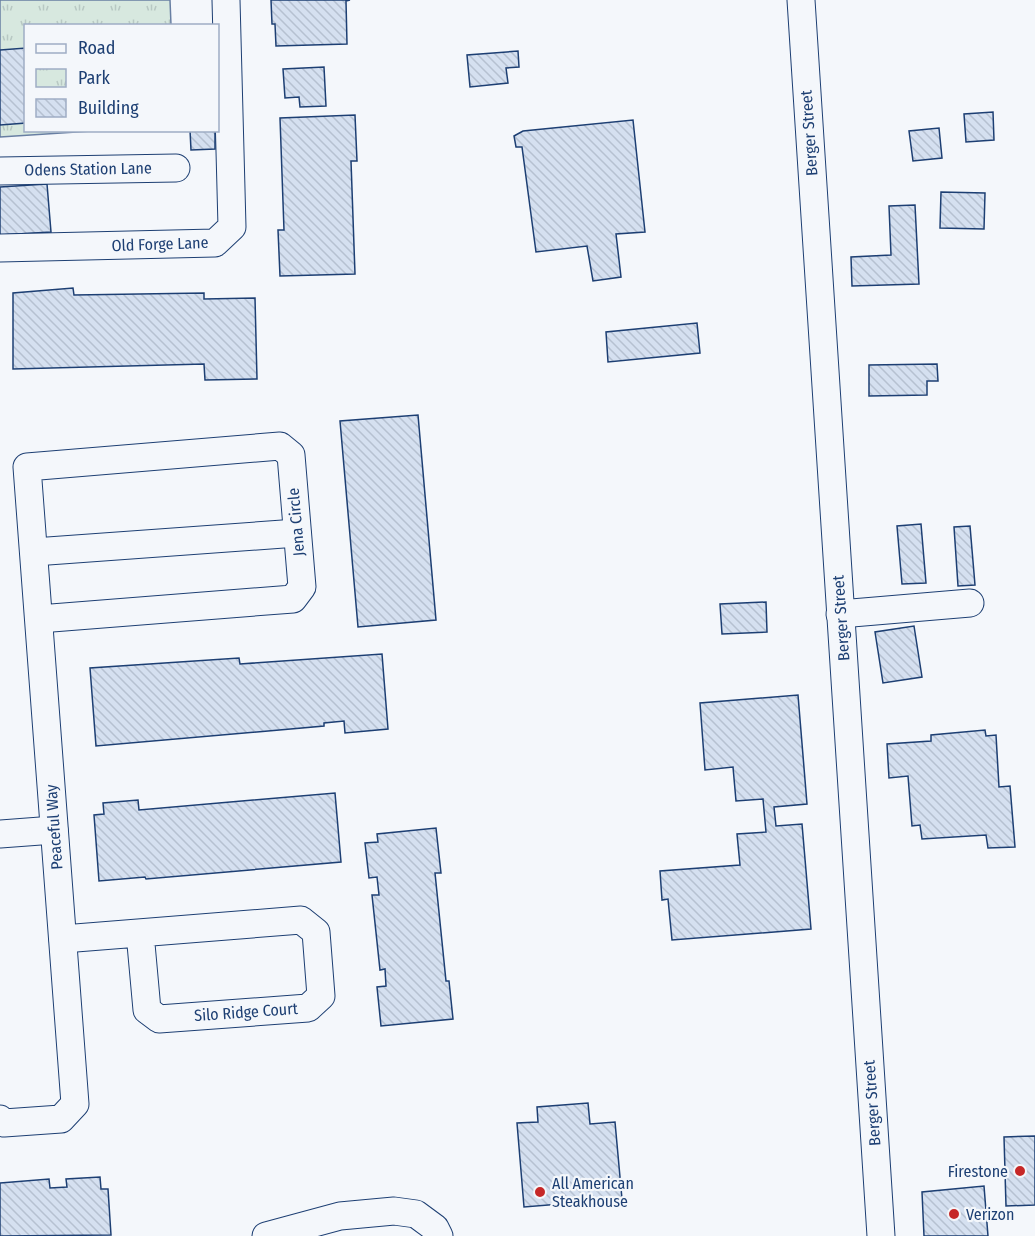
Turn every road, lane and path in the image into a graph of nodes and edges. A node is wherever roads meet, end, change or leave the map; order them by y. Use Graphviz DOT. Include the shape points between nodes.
graph roads {
  1 [pos="226,0"];
  2 [pos="801,0"];
  3 [pos="176,168"];
  4 [pos="0,171"];
  5 [pos="0,248"];
  6 [pos="27,467"];
  7 [pos="297,532"];
  8 [pos="34,552"];
  9 [pos="970,603"];
  10 [pos="840,614"];
  11 [pos="39,619"];
  12 [pos="54,830"];
  13 [pos="0,834"];
  14 [pos="140,933"];
  15 [pos="63,939"];
  16 [pos="0,1119"];
  17 [pos="266,1236"];
  18 [pos="439,1236"];
  19 [pos="881,1236"];
  1 -- 5 [label="street, Old Forge Lane" via="232,227 215,243"];
  2 -- 10 [label="street, Berger Street"];
  3 -- 4 [label="street, Odens Station Lane"];
  6 -- 7 [label="street, Jena Circle" via="280,446 291,455"];
  6 -- 8 [label="street, Peaceful Way"];
  7 -- 8 [label="street"];
  7 -- 11 [label="street, Jena Circle" via="302,587 293,599"];
  8 -- 11 [label="street, Peaceful Way"];
  9 -- 10 [label="street"];
  10 -- 19 [label="street, Berger Street"];
  11 -- 12 [label="street, Peaceful Way"];
  12 -- 13 [label="street"];
  12 -- 15 [label="street, Peaceful Way"];
  14 -- 14 [label="street, Silo Ridge Court" via="301,920 315,932 321,996 308,1008 159,1019 147,1010"];
  14 -- 15 [label="street, Silo Ridge Court"];
  15 -- 16 [label="street, Peaceful Way" via="75,1104 61,1119 4,1123"];
  17 -- 18 [label="street" via="340,1216 394,1211 416,1214 435,1228"];
}
